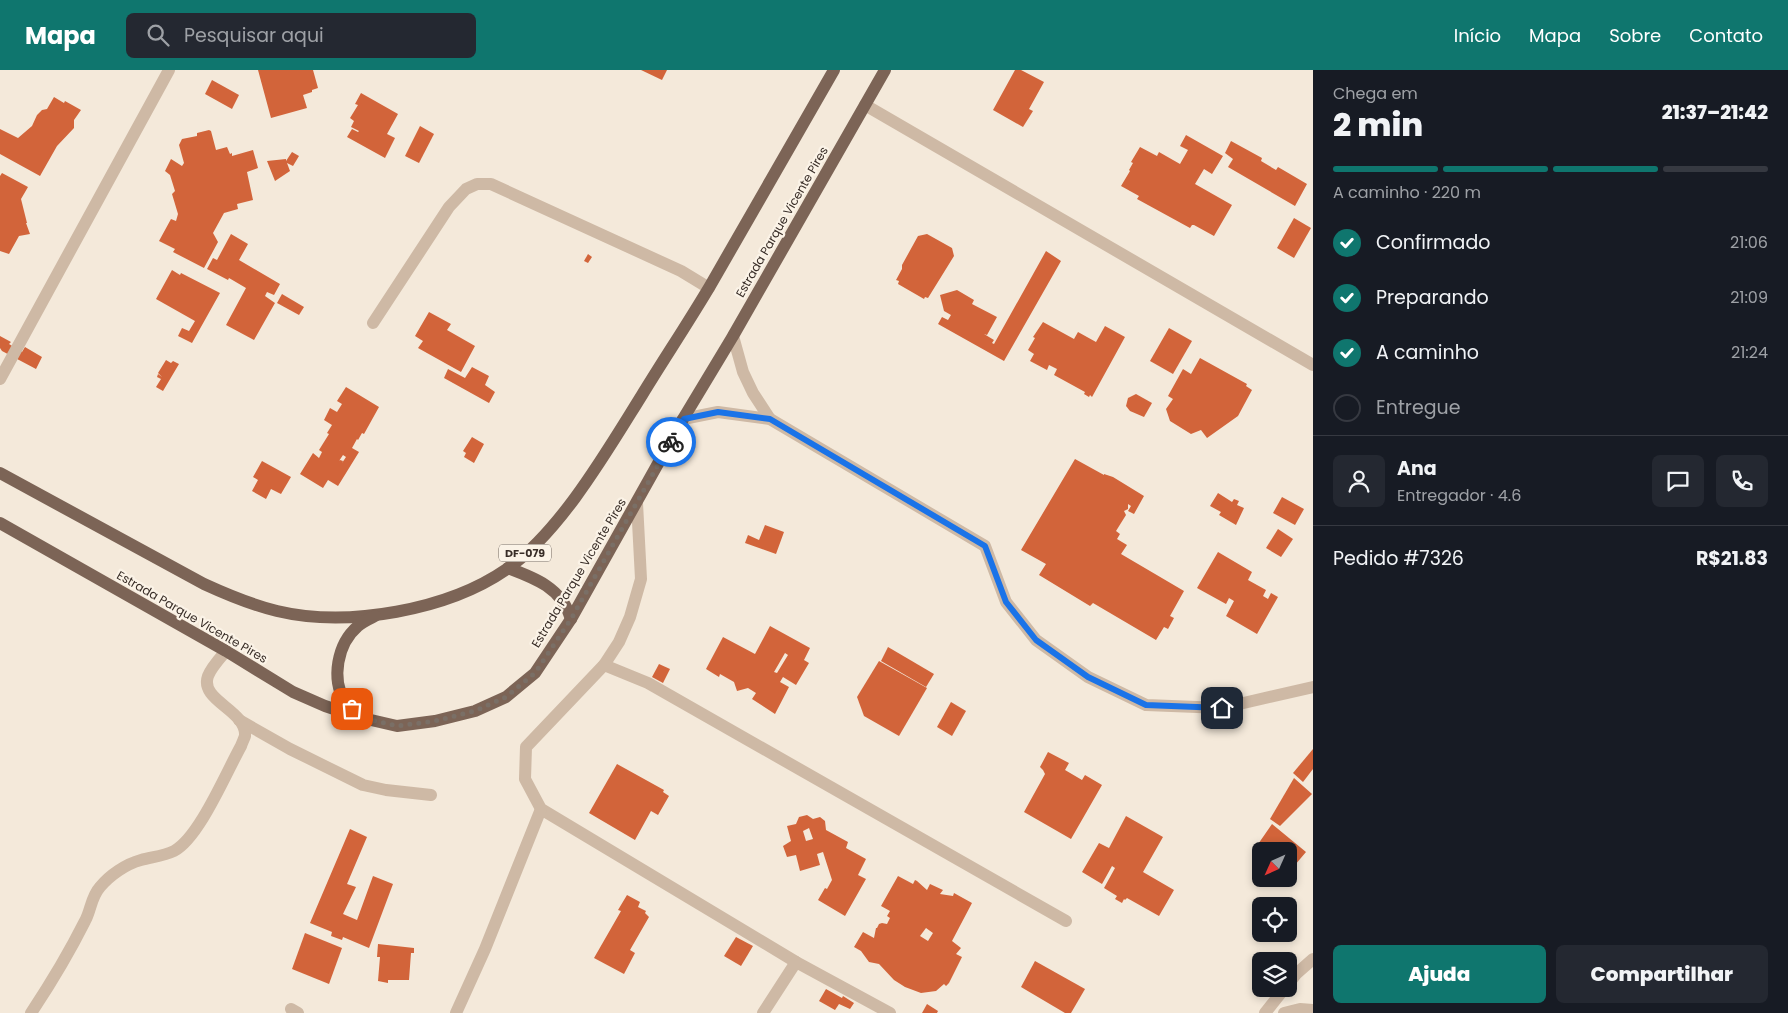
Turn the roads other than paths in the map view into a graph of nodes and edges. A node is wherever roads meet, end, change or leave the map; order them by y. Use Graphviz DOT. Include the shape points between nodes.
graph roads {
  1 [pos="169,70"];
  2 [pos="834,70"];
  3 [pos="885,70"];
  4 [pos="865,105"];
  5 [pos="709,288"];
  6 [pos="373,323"];
  7 [pos="733,336"];
  8 [pos="1313,365"];
  9 [pos="0,379"];
  10 [pos="684,419"];
  11 [pos="770,419"];
  12 [pos="0,473"];
  13 [pos="637,503"];
  14 [pos="0,523"];
  15 [pos="508,568"];
  16 [pos="374,616"];
  17 [pos="571,619"];
  18 [pos="226,651"];
  19 [pos="604,664"];
  20 [pos="1313,687"];
  21 [pos="358,717"];
  22 [pos="239,720"];
  23 [pos="430,794"];
  24 [pos="541,809"];
  25 [pos="1066,921"];
  26 [pos="1313,959"];
  27 [pos="796,962"];
  28 [pos="1297,973"];
  29 [pos="1278,997"];
  30 [pos="1313,1010"];
  31 [pos="31,1013"];
  32 [pos="456,1013"];
  33 [pos="763,1013"];
  34 [pos="890,1013"];
  35 [pos="1265,1013"];
  36 [pos="1284,1013"];
  1 -- 9 [label="street"];
  2 -- 5 [label="main road, DF-079"];
  3 -- 4 [label="main road, Estrada Parque Vicente Pires"];
  4 -- 7 [label="main road, Estrada Parque Vicente Pires"];
  4 -- 8 [label="street"];
  5 -- 6 [label="street" via="682,271 491,184 477,184 466,189 450,207"];
  5 -- 15 [label="main road, DF-079" via="581,488 546,535"];
  7 -- 10 [label="main road, Estrada Parque Vicente Pires"];
  7 -- 11 [label="street" via="743,372"];
  10 -- 11 [label="street" via="718,412"];
  10 -- 13 [label="main road, Estrada Parque Vicente Pires"];
  11 -- 20 [label="street" via="985,546 1006,602 1036,640 1088,677 1146,705 1222,708"];
  12 -- 16 [label="main road, DF-079" via="204,584 238,599 278,612 312,617"];
  13 -- 17 [label="main road, Estrada Parque Vicente Pires"];
  13 -- 19 [label="street" via="641,578 630,617"];
  14 -- 18 [label="main road, Estrada Parque Vicente Pires"];
  15 -- 16 [label="main road, DF-079" via="451,598"];
  15 -- 17 [label="main road" via="536,578 554,590"];
  16 -- 21 [label="main road" via="357,627 344,643 338,662 338,682 345,701"];
  17 -- 21 [label="main road, Estrada Parque Vicente Pires" via="535,673 506,697 475,711 435,721 397,726"];
  18 -- 21 [label="main road, Estrada Parque Vicente Pires" via="293,692"];
  18 -- 22 [label="street" via="208,677 208,688"];
  19 -- 24 [label="street" via="526,747 525,779"];
  19 -- 25 [label="street" via="648,683"];
  22 -- 23 [label="street" via="363,785"];
  22 -- 31 [label="street" via="245,736 199,826 173,851 139,860 108,878 99,888 87,919"];
  24 -- 27 [label="street"];
  24 -- 32 [label="street" via="486,949"];
  26 -- 28 [label="street"];
  27 -- 33 [label="street"];
  27 -- 34 [label="street"];
  29 -- 35 [label="street"];
  30 -- 36 [label="street"];
}
